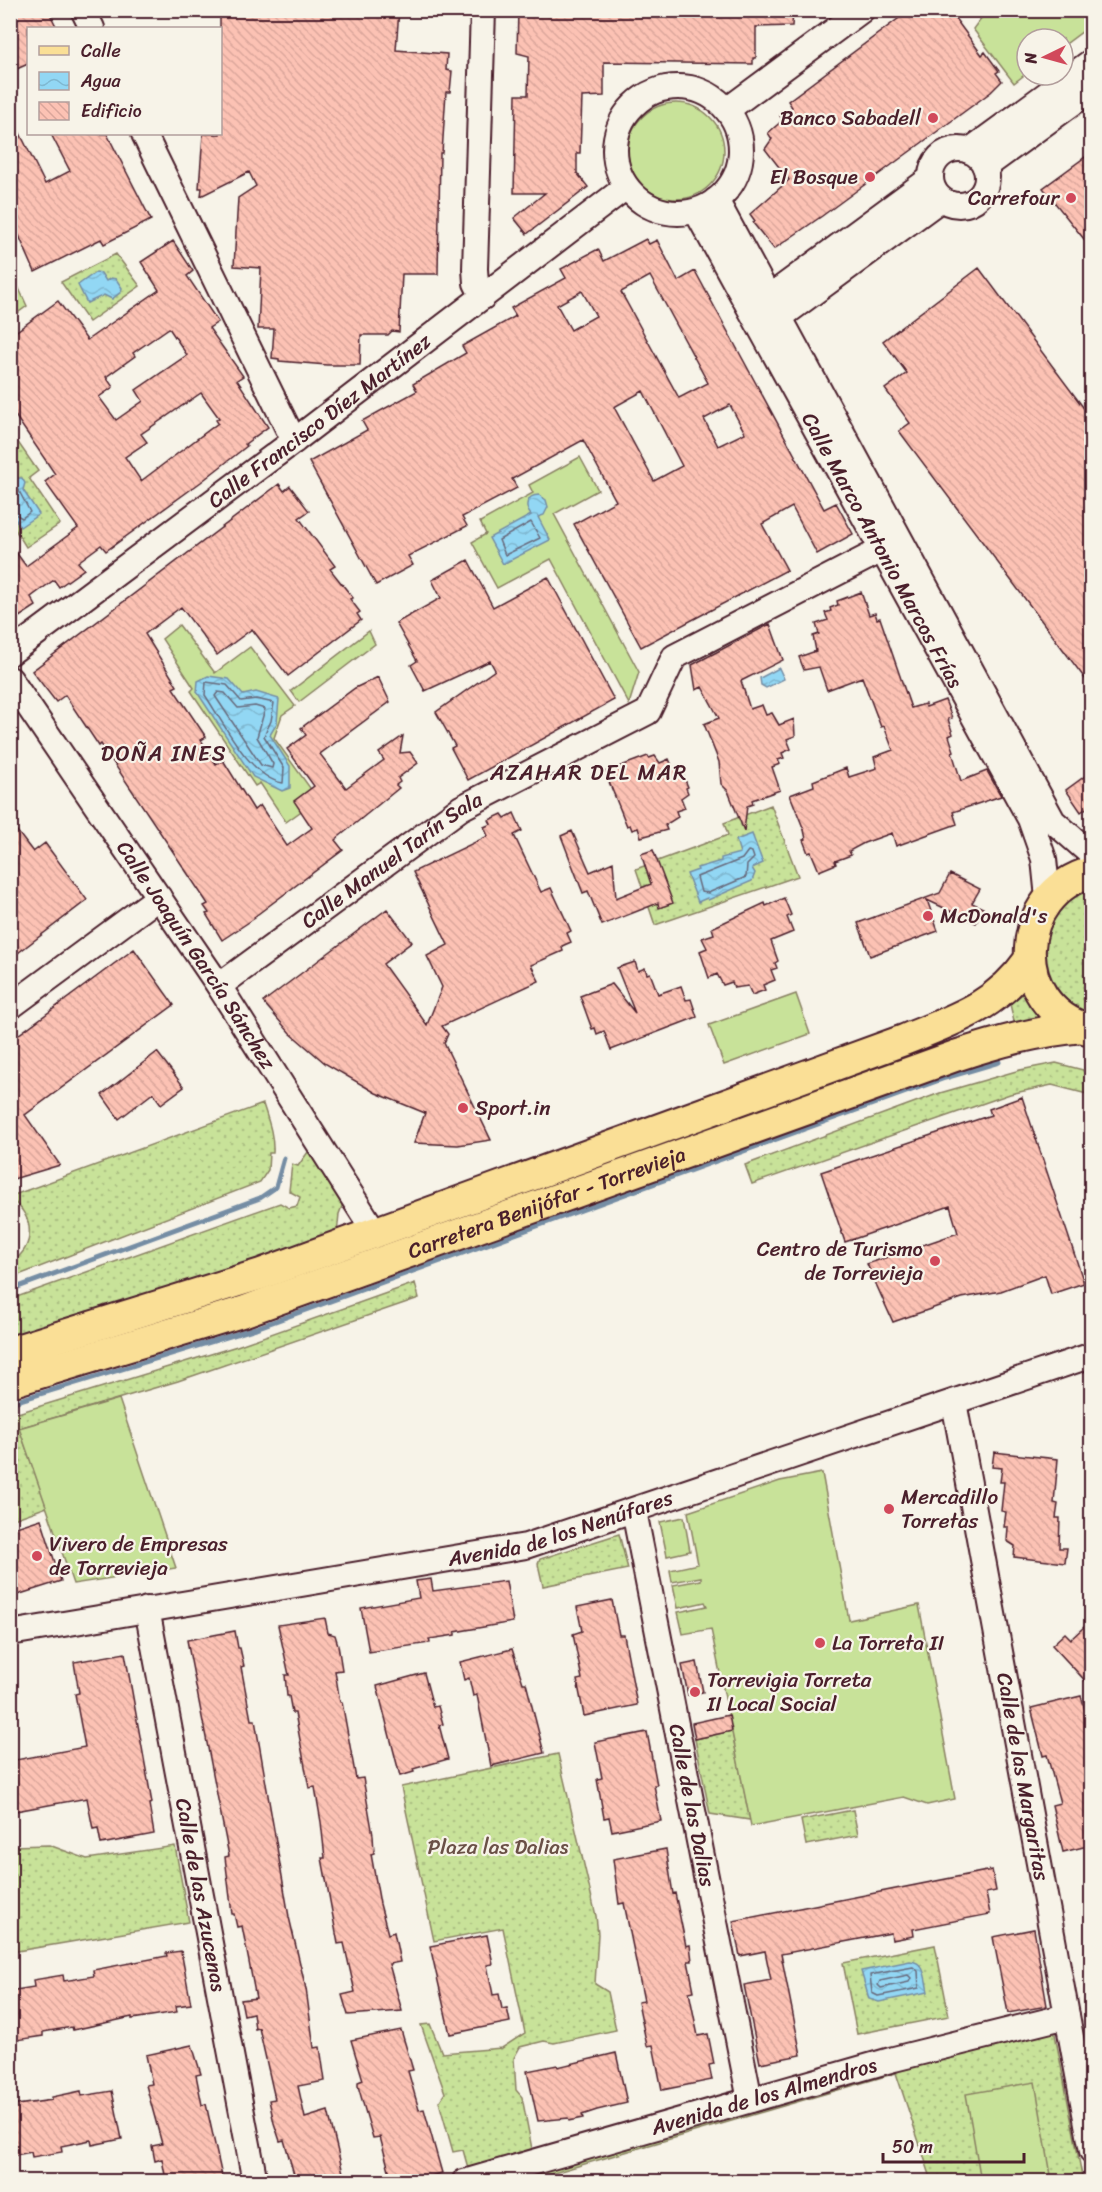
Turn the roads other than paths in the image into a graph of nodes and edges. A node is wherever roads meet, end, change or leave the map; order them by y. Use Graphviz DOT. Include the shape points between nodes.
graph roads {
  1 [pos="83,10"];
  2 [pos="483,10"];
  3 [pos="862,10"];
  4 [pos="92,27"];
  5 [pos="1092,61"];
  6 [pos="1092,89"];
  7 [pos="727,110"];
  8 [pos="144,135"];
  9 [pos="977,159"];
  10 [pos="626,187"];
  11 [pos="936,189"];
  12 [pos="706,205"];
  13 [pos="483,297"];
  14 [pos="767,310"];
  15 [pos="294,441"];
  16 [pos="890,546"];
  17 [pos="10,653"];
  18 [pos="10,679"];
  19 [pos="1092,855"];
  20 [pos="1092,872"];
  21 [pos="159,897"];
  22 [pos="1048,898"];
  23 [pos="1029,960"];
  24 [pos="219,986"];
  25 [pos="10,1007"];
  26 [pos="1089,1030"];
  27 [pos="376,1233"];
  28 [pos="10,1352"];
  29 [pos="1092,1356"];
  30 [pos="10,1382"];
  31 [pos="954,1402"];
  32 [pos="634,1511"];
  33 [pos="147,1609"];
  34 [pos="10,1633"];
  35 [pos="1067,2016"];
  36 [pos="750,2100"];
  37 [pos="1092,2151"];
  38 [pos="255,2181"];
  39 [pos="464,2181"];
  1 -- 4 [label="street"];
  2 -- 13 [label="street" via="475,269"];
  3 -- 7 [label="street"];
  5 -- 9 [label="street"];
  6 -- 9 [label="street"];
  7 -- 10 [label="street" via="717,100 689,87 660,89 634,104 621,122 615,143 619,173"];
  7 -- 12 [label="street" via="735,123 741,153 732,183"];
  8 -- 15 [label="street"];
  9 -- 11 [label="street" via="956,149 942,154 933,165"];
  9 -- 11 [label="street" via="986,185 974,201 954,205"];
  10 -- 12 [label="street" via="657,210 676,213"];
  10 -- 13 [label="street, Calle Francisco Díez Martínez"];
  11 -- 14 [label="street"];
  12 -- 14 [label="street, Calle Marco Antonio Marcos Frías"];
  13 -- 15 [label="street, Calle Francisco Díez Martínez"];
  14 -- 16 [label="street, Calle Marco Antonio Marcos Frías"];
  15 -- 17 [label="street, Calle Francisco Díez Martínez"];
  16 -- 19 [label="street, Calle Marco Antonio Marcos Frías" via="1053,821"];
  16 -- 22 [label="street, Calle Marco Antonio Marcos Frías" via="1030,819 1044,859"];
  16 -- 24 [label="street, Calle Manuel Tarín Sala" via="674,657 648,712 461,808"];
  18 -- 21 [label="street, Calle Joaquín García Sánchez"];
  20 -- 22 [label="main road" via="1074,879"];
  21 -- 24 [label="street, Calle Joaquín García Sánchez"];
  21 -- 25 [label="street"];
  22 -- 23 [label="main road" via="1035,919"];
  23 -- 26 [label="main road" via="1041,994 1066,1020"];
  23 -- 27 [label="main road, Carretera Benijófar - Torrevieja" via="1001,993 957,1019"];
  24 -- 27 [label="street, Calle Joaquín García Sánchez"];
  26 -- 30 [label="main road, Carretera Benijófar - Torrevieja" via="1046,1030 955,1056 245,1311"];
  27 -- 28 [label="main road, Carretera Benijófar - Torrevieja" via="206,1293"];
  29 -- 31 [label="street, Avenida de los Nenúfares"];
  31 -- 32 [label="street, Avenida de los Nenúfares"];
  31 -- 35 [label="street, Calle de las Margaritas"];
  32 -- 33 [label="street, Avenida de los Nenúfares" via="526,1546"];
  32 -- 36 [label="street, Calle de las Dalias"];
  33 -- 34 [label="street, Avenida de los Nenúfares"];
  33 -- 38 [label="street, Calle de las Azucenas"];
  35 -- 36 [label="street, Avenida de los Almendros"];
  35 -- 37 [label="street, Calle de las Margaritas"];
  36 -- 39 [label="street, Avenida de los Almendros"];
}
